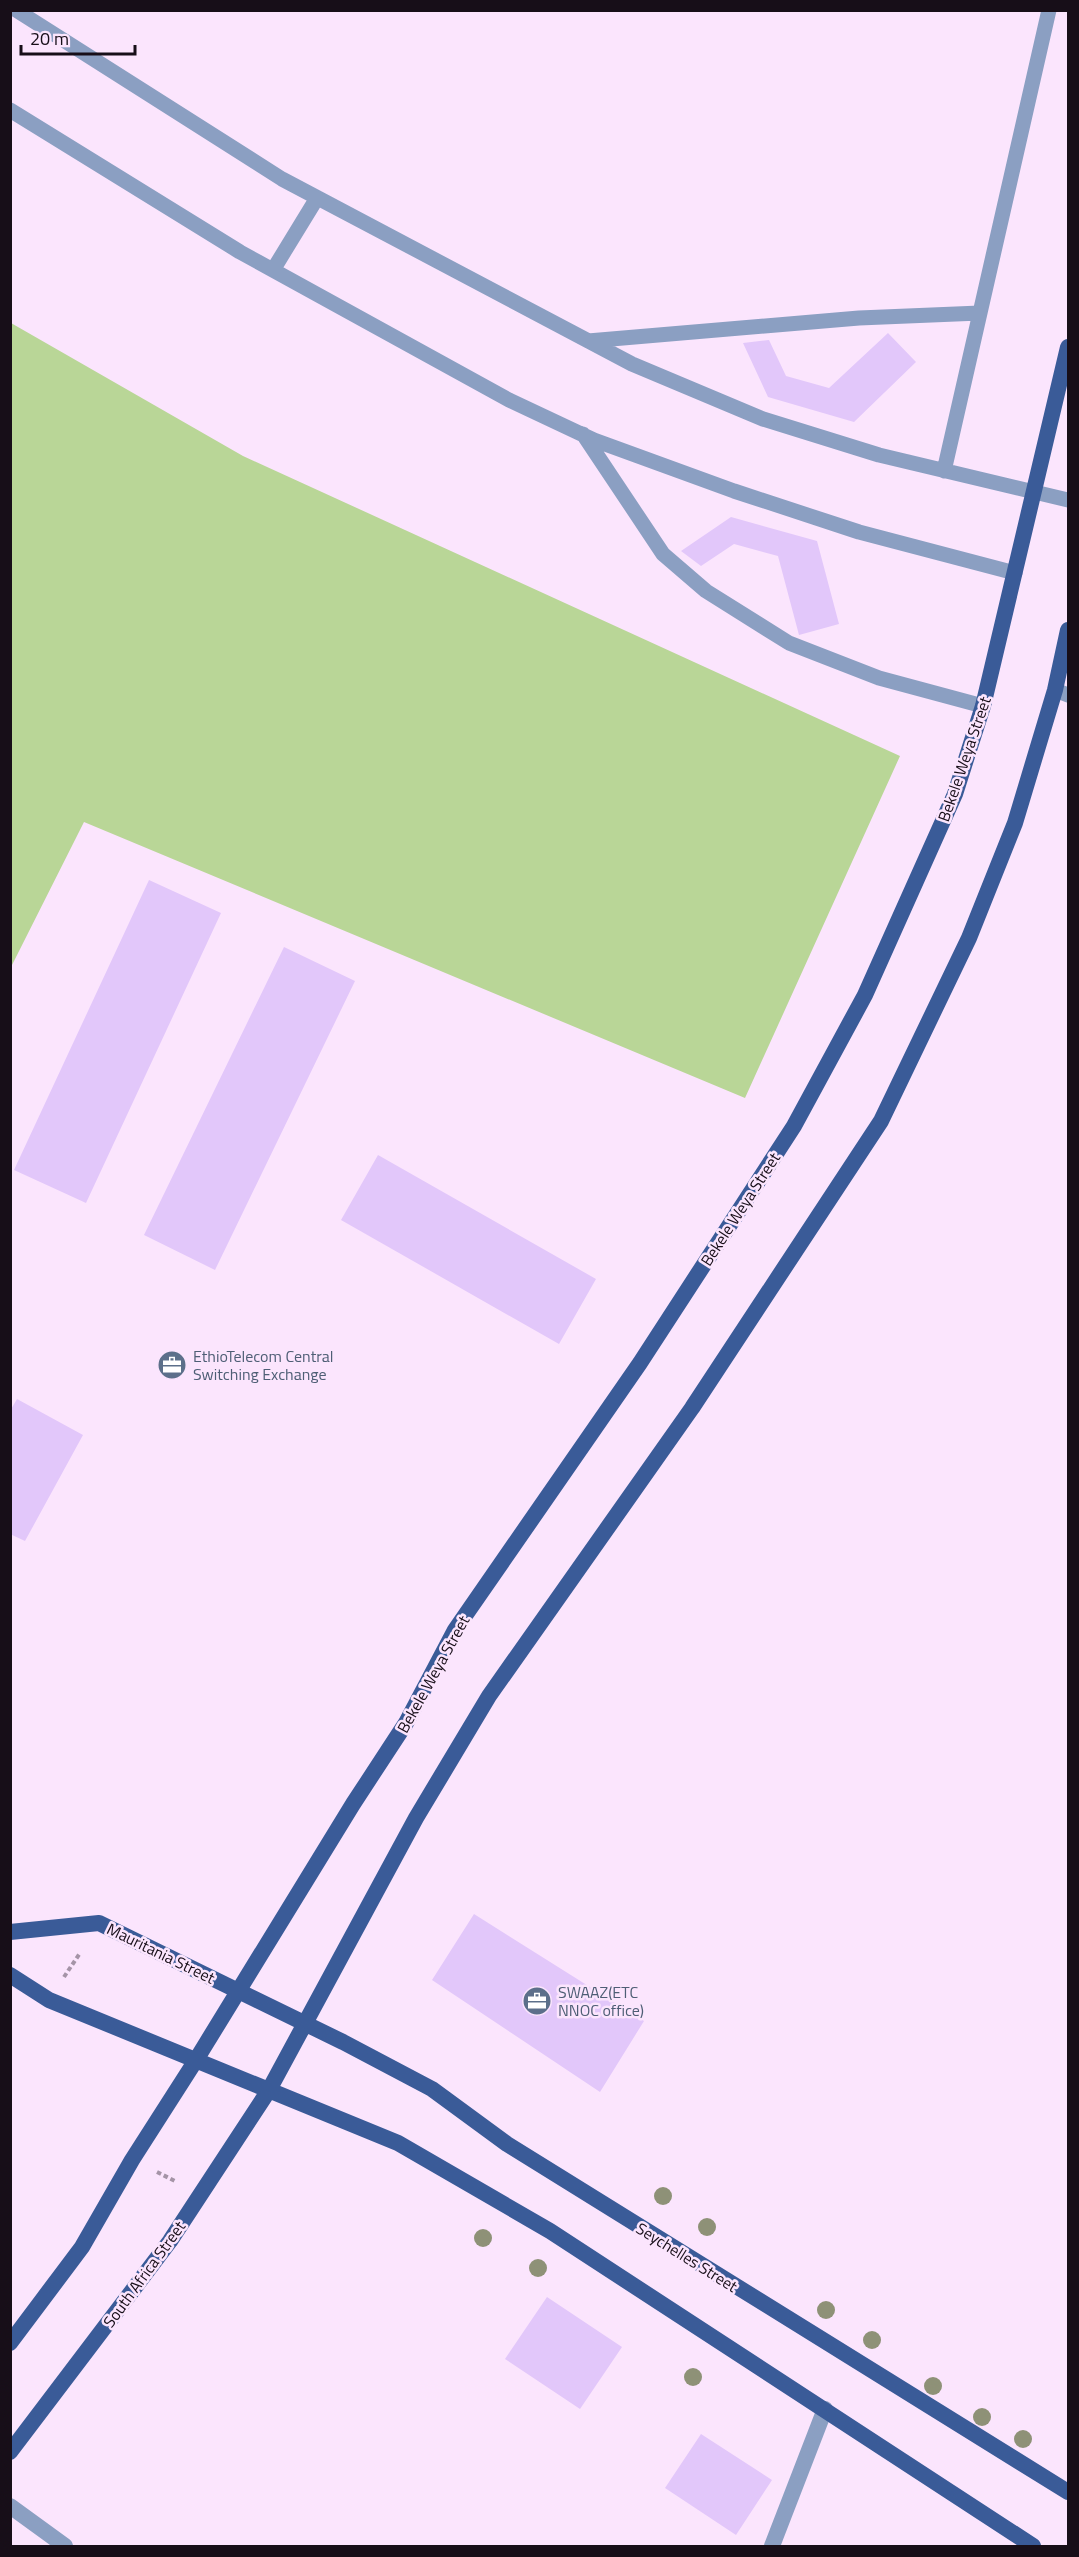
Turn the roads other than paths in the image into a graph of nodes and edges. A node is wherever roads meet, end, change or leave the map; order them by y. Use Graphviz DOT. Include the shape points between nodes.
graph roads {
  1 [pos="16,10"];
  2 [pos="1049,10"];
  3 [pos="10,111"];
  4 [pos="317,198"];
  5 [pos="273,270"];
  6 [pos="980,313"];
  7 [pos="586,341"];
  8 [pos="1068,346"];
  9 [pos="583,434"];
  10 [pos="944,471"];
  11 [pos="1035,492"];
  12 [pos="1068,500"];
  13 [pos="1015,573"];
  14 [pos="1068,630"];
  15 [pos="1062,692"];
  16 [pos="983,706"];
  17 [pos="10,1932"];
  18 [pos="10,1975"];
  19 [pos="239,1991"];
  20 [pos="305,2024"];
  21 [pos="196,2060"];
  22 [pos="269,2091"];
  23 [pos="10,2343"];
  24 [pos="825,2409"];
  25 [pos="10,2452"];
  26 [pos="1068,2492"];
  27 [pos="10,2506"];
  28 [pos="65,2547"];
  29 [pos="772,2547"];
  30 [pos="1033,2547"];
  1 -- 4 [label="lane"];
  2 -- 6 [label="lane"];
  3 -- 5 [label="lane"];
  4 -- 5 [label="lane"];
  4 -- 7 [label="lane"];
  5 -- 9 [label="lane" via="509,400"];
  6 -- 7 [label="lane" via="859,318"];
  6 -- 10 [label="lane"];
  7 -- 10 [label="lane" via="762,419"];
  8 -- 11 [label="main road, Bekele Weya Street"];
  9 -- 13 [label="lane" via="859,532"];
  9 -- 16 [label="lane" via="663,554 706,591 789,643 879,678"];
  10 -- 11 [label="lane"];
  11 -- 12 [label="lane"];
  11 -- 13 [label="main road, Bekele Weya Street"];
  13 -- 16 [label="main road, Bekele Weya Street"];
  14 -- 15 [label="main road, South Africa Street"];
  15 -- 20 [label="main road, South Africa Street" via="969,938 881,1121 699,1398 484,1705 416,1818"];
  16 -- 19 [label="main road, Bekele Weya Street" via="955,794 903,913 865,995 794,1126 640,1363 455,1630 406,1723"];
  17 -- 19 [label="main road, Mauritania Street" via="99,1923"];
  18 -- 21 [label="main road" via="49,2000"];
  19 -- 20 [label="main road, Mauritania Street"];
  19 -- 21 [label="main road, Bekele Weya Street"];
  20 -- 22 [label="main road, South Africa Street"];
  20 -- 26 [label="main road, Seychelles Street" via="432,2089 507,2144"];
  21 -- 22 [label="main road"];
  21 -- 23 [label="main road" via="82,2247"];
  22 -- 24 [label="main road" via="398,2143 550,2231"];
  22 -- 25 [label="main road, South Africa Street" via="170,2241"];
  24 -- 29 [label="street"];
  24 -- 30 [label="main road"];
  27 -- 28 [label="street"];
}
